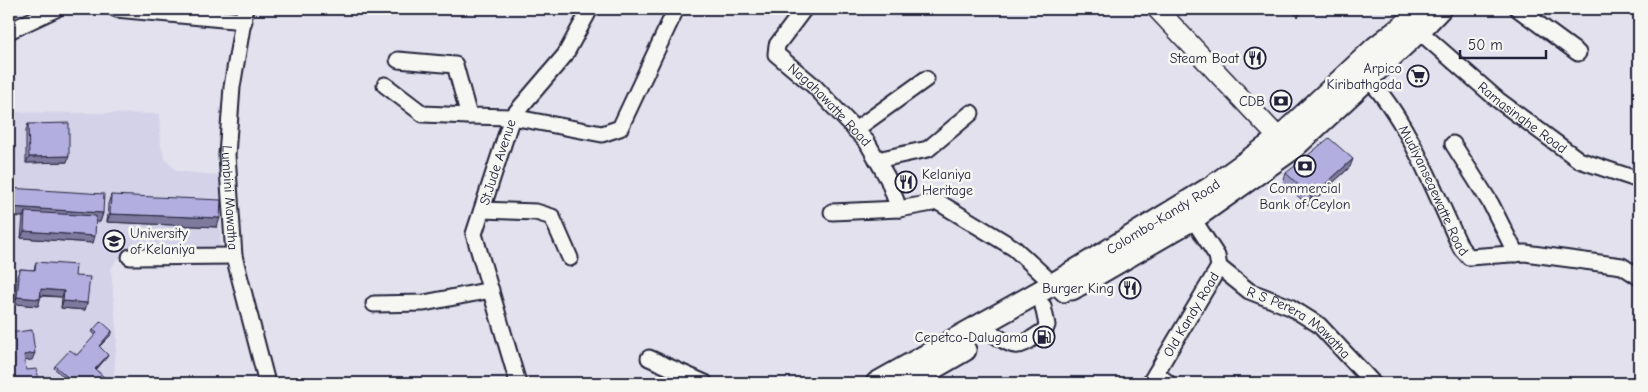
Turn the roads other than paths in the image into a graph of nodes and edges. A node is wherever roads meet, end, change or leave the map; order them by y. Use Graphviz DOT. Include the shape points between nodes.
graph roads {
  1 [pos="56,9"];
  2 [pos="116,9"];
  3 [pos="590,9"];
  4 [pos="676,9"];
  5 [pos="804,9"];
  6 [pos="1157,9"];
  7 [pos="1420,9"];
  8 [pos="1440,9"];
  9 [pos="1518,9"];
  10 [pos="244,15"];
  11 [pos="9,31"];
  12 [pos="1419,31"];
  13 [pos="1578,53"];
  14 [pos="398,60"];
  15 [pos="926,79"];
  16 [pos="1368,79"];
  17 [pos="385,85"];
  18 [pos="971,113"];
  19 [pos="469,116"];
  20 [pos="512,116"];
  21 [pos="855,130"];
  22 [pos="1285,144"];
  23 [pos="1453,144"];
  24 [pos="877,160"];
  25 [pos="1639,180"];
  26 [pos="899,209"];
  27 [pos="482,210"];
  28 [pos="832,212"];
  29 [pos="1193,219"];
  30 [pos="1516,254"];
  31 [pos="234,256"];
  32 [pos="130,257"];
  33 [pos="570,258"];
  34 [pos="1219,267"];
  35 [pos="1639,278"];
  36 [pos="1059,288"];
  37 [pos="491,290"];
  38 [pos="374,304"];
  39 [pos="650,358"];
  40 [pos="1153,378"];
  41 [pos="264,383"];
  42 [pos="518,383"];
  43 [pos="704,383"];
  44 [pos="877,383"];
  45 [pos="908,383"];
  46 [pos="1168,383"];
  47 [pos="1373,383"];
  1 -- 11 [label="street"];
  2 -- 10 [label="street"];
  3 -- 20 [label="street" via="565,55"];
  4 -- 20 [label="street, St.Jude Avenue" via="620,128 602,134"];
  5 -- 21 [label="street, Nagahawatte Road" via="777,45 776,54 814,86"];
  6 -- 22 [label="main road"];
  7 -- 22 [label="highway, Colombo-Kandy Road" via="1376,47"];
  8 -- 12 [label="highway, Colombo-Kandy Road"];
  9 -- 13 [label="street"];
  10 -- 31 [label="street, Lumbini Mawatha" via="232,87 226,155"];
  12 -- 16 [label="highway, Colombo-Kandy Road"];
  12 -- 25 [label="street, Ramasinghe Road" via="1498,100 1579,160"];
  14 -- 19 [label="street" via="455,65"];
  15 -- 21 [label="street"];
  16 -- 22 [label="highway, Colombo-Kandy Road"];
  16 -- 30 [label="street, Mudiyansegewatte Road" via="1381,92 1401,123 1461,248 1469,257"];
  17 -- 19 [label="street" via="423,114"];
  18 -- 24 [label="street" via="928,149"];
  19 -- 20 [label="street"];
  20 -- 27 [label="street, St.Jude Avenue"];
  21 -- 24 [label="street, Nagahawatte Road" via="867,142"];
  22 -- 29 [label="highway, Colombo-Kandy Road"];
  22 -- 36 [label="highway, Colombo-Kandy Road" via="1210,188"];
  23 -- 30 [label="street" via="1491,204"];
  24 -- 26 [label="street, Nagahawatte Road"];
  26 -- 28 [label="street"];
  26 -- 36 [label="street" via="938,202 944,204 1014,248"];
  27 -- 33 [label="street" via="536,212 552,217"];
  27 -- 37 [label="street, St.Jude Avenue" via="474,234"];
  29 -- 34 [label="street, Old Kandy Road" via="1217,256"];
  29 -- 36 [label="highway, Colombo-Kandy Road"];
  30 -- 35 [label="street, Mudiyansegewatte Road" via="1622,266"];
  31 -- 32 [label="street"];
  31 -- 41 [label="street, Lumbini Mawatha"];
  34 -- 40 [label="street, Old Kandy Road"];
  34 -- 47 [label="street, R S Perera Mawatha" via="1249,292 1290,307 1318,325"];
  36 -- 44 [label="highway, Colombo-Kandy Road"];
  36 -- 45 [label="highway, Colombo-Kandy Road" via="1043,306"];
  37 -- 38 [label="street" via="424,304"];
  37 -- 42 [label="street, St.Jude Avenue"];
  39 -- 43 [label="street"];
  40 -- 46 [label="street"];
}
